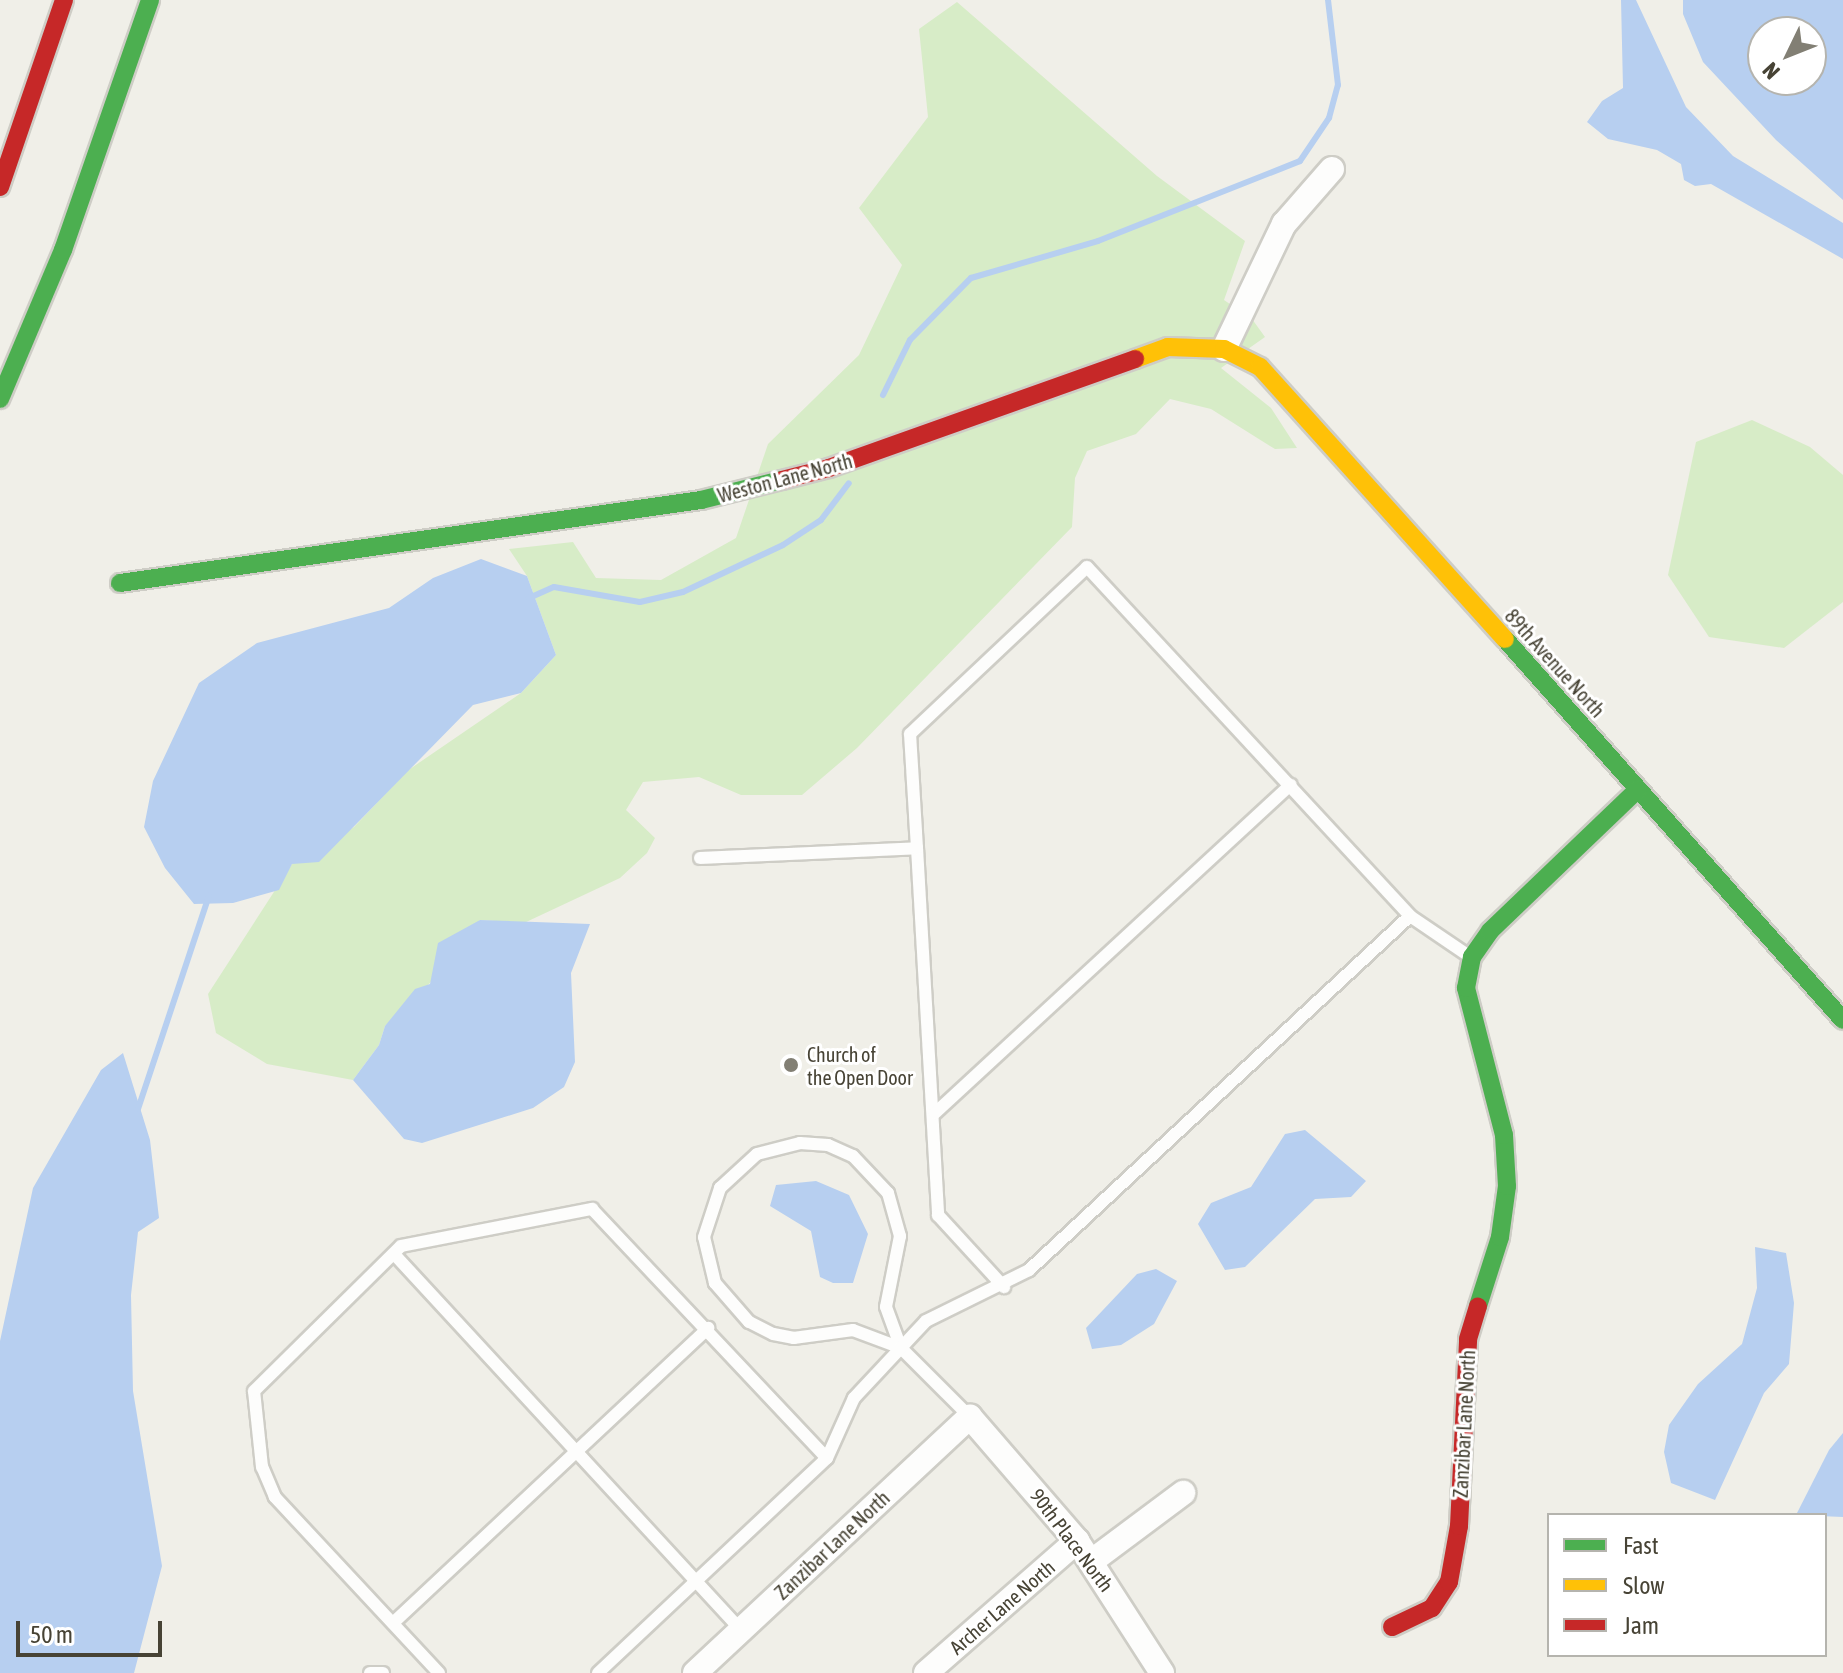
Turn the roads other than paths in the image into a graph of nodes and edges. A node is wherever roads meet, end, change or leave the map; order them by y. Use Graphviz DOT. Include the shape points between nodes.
graph roads {
  1 [pos="64,0"];
  2 [pos="150,0"];
  3 [pos="1332,169"];
  4 [pos="0,187"];
  5 [pos="1224,349"];
  6 [pos="0,399"];
  7 [pos="120,583"];
  8 [pos="1291,785"];
  9 [pos="1638,789"];
  10 [pos="917,848"];
  11 [pos="700,858"];
  12 [pos="1410,916"];
  13 [pos="1472,957"];
  14 [pos="1843,1020"];
  15 [pos="935,1113"];
  16 [pos="394,1254"];
  17 [pos="1004,1287"];
  18 [pos="708,1328"];
  19 [pos="901,1348"];
  20 [pos="970,1417"];
  21 [pos="576,1452"];
  22 [pos="827,1458"];
  23 [pos="1183,1493"];
  24 [pos="1077,1541"];
  25 [pos="1092,1561"];
  26 [pos="696,1581"];
  27 [pos="393,1623"];
  28 [pos="1392,1627"];
  29 [pos="741,1630"];
  30 [pos="370,1673"];
  31 [pos="383,1673"];
  32 [pos="439,1673"];
  33 [pos="598,1673"];
  34 [pos="695,1673"];
  35 [pos="926,1673"];
  36 [pos="1162,1673"];
  1 -- 4 [label="main road"];
  2 -- 6 [label="main road" via="74,221"];
  3 -- 5 [label="street" via="1284,224"];
  5 -- 7 [label="main road, Weston Lane North" via="1168,347 829,468 701,500"];
  5 -- 9 [label="main road, 89th Avenue North" via="1260,367 1286,392"];
  8 -- 10 [label="lane" via="1087,567 910,734"];
  8 -- 12 [label="lane"];
  8 -- 15 [label="lane"];
  9 -- 13 [label="main road" via="1490,931"];
  9 -- 14 [label="main road, 89th Avenue North"];
  10 -- 11 [label="lane"];
  10 -- 15 [label="lane"];
  12 -- 13 [label="lane"];
  12 -- 17 [label="lane" via="1029,1270"];
  13 -- 28 [label="main road, Zanzibar Lane North" via="1466,988 1504,1135 1504,1211 1468,1339 1459,1526 1449,1582 1432,1608"];
  15 -- 17 [label="lane" via="938,1215"];
  16 -- 18 [label="lane" via="401,1246 592,1209"];
  16 -- 21 [label="lane"];
  16 -- 27 [label="lane" via="254,1391 262,1467 275,1497"];
  17 -- 19 [label="lane" via="926,1321"];
  18 -- 21 [label="lane"];
  18 -- 22 [label="lane"];
  19 -- 19 [label="lane" via="886,1307 899,1254 897,1215 874,1173 828,1145 800,1143 766,1150 731,1174 712,1203 704,1237 715,1283 732,1307 773,1334 794,1338 853,1330"];
  19 -- 20 [label="lane"];
  19 -- 22 [label="lane" via="854,1398"];
  20 -- 24 [label="street, 90th Place North"];
  20 -- 29 [label="street, Zanzibar Lane North"];
  21 -- 26 [label="lane"];
  21 -- 27 [label="lane"];
  22 -- 26 [label="lane"];
  23 -- 25 [label="street"];
  24 -- 25 [label="street, 90th Place North"];
  24 -- 35 [label="street, Archer Lane North"];
  25 -- 36 [label="street, 90th Place North"];
  26 -- 29 [label="lane"];
  26 -- 33 [label="lane"];
  27 -- 32 [label="lane"];
  29 -- 34 [label="street, Zanzibar Lane North"];
  30 -- 31 [label="lane"];
}
